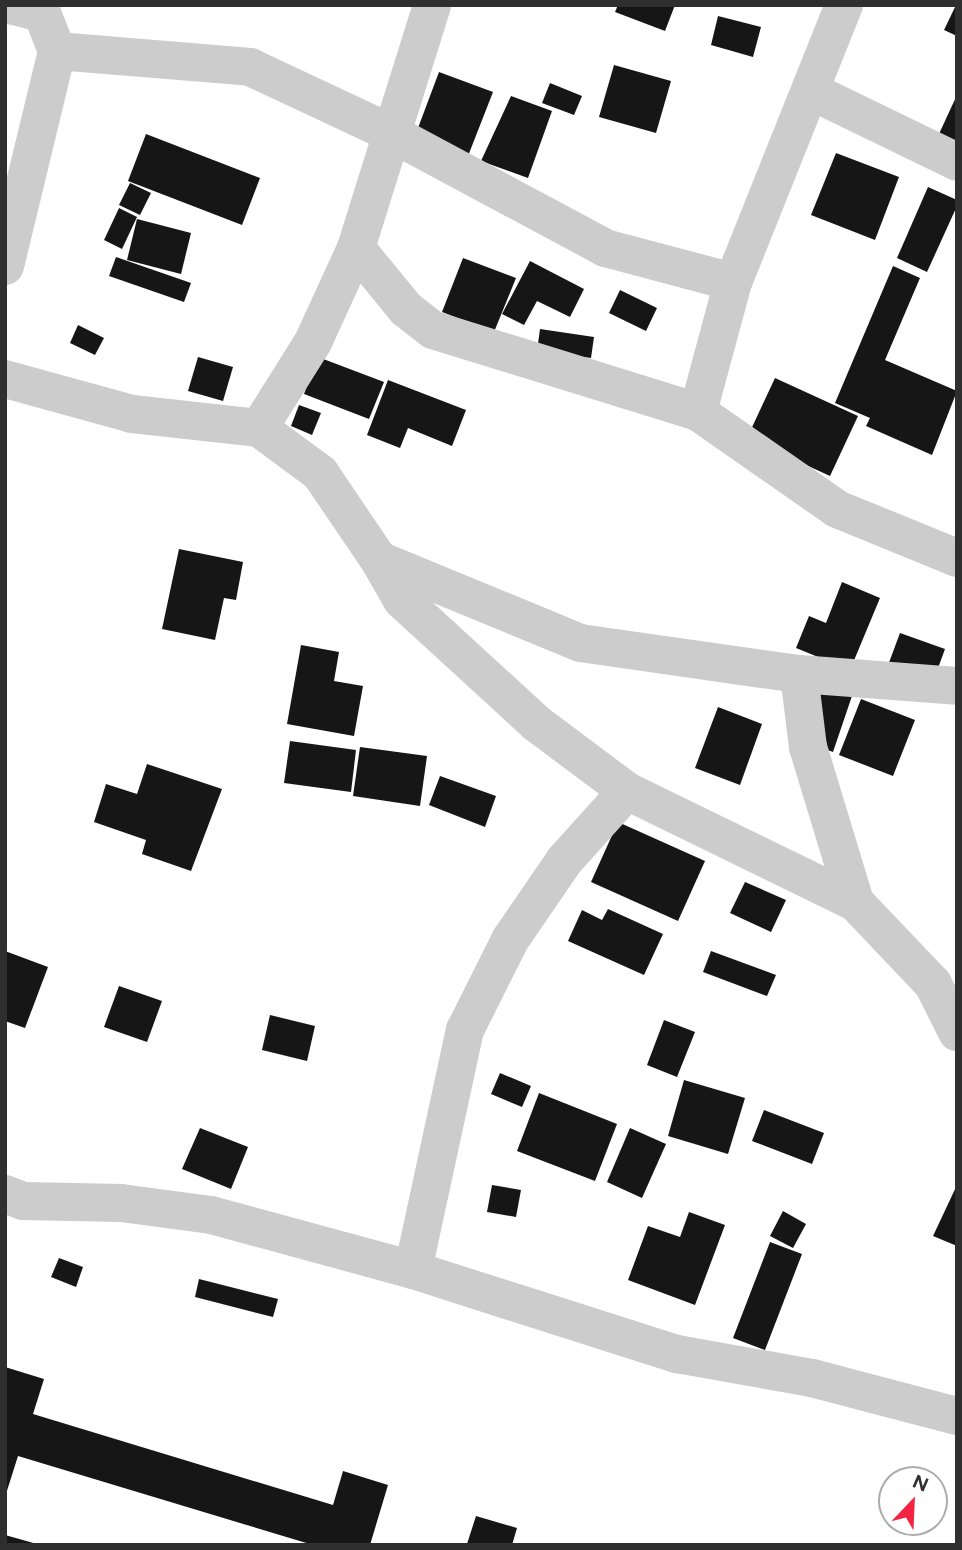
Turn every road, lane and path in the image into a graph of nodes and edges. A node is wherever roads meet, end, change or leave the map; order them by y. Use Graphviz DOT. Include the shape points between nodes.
graph roads {
  1 [pos="9,5"];
  2 [pos="432,5"];
  3 [pos="844,5"];
  4 [pos="57,51"];
  5 [pos="811,91"];
  6 [pos="389,132"];
  7 [pos="957,162"];
  8 [pos="356,248"];
  9 [pos="5,266"];
  10 [pos="733,282"];
  11 [pos="5,379"];
  12 [pos="698,412"];
  13 [pos="259,428"];
  14 [pos="957,558"];
  15 [pos="379,560"];
  16 [pos="799,674"];
  17 [pos="957,686"];
  18 [pos="626,791"];
  19 [pos="855,902"];
  20 [pos="957,1032"];
  21 [pos="5,1194"];
  22 [pos="413,1270"];
  23 [pos="957,1416"];
  1 -- 4 [label="street" via="42,13"];
  2 -- 6 [label="street"];
  3 -- 5 [label="street"];
  4 -- 6 [label="street" via="250,67"];
  4 -- 9 [label="street"];
  5 -- 7 [label="street"];
  5 -- 10 [label="street"];
  6 -- 8 [label="street"];
  6 -- 10 [label="street" via="605,248"];
  8 -- 12 [label="street" via="406,309 433,330"];
  8 -- 13 [label="street" via="313,342"];
  10 -- 12 [label="street"];
  11 -- 13 [label="street" via="132,414"];
  12 -- 14 [label="street" via="837,509"];
  13 -- 15 [label="street" via="320,473"];
  15 -- 16 [label="street" via="580,643"];
  15 -- 18 [label="street" via="402,600 536,723"];
  16 -- 17 [label="street"];
  16 -- 19 [label="street" via="808,747"];
  18 -- 19 [label="street"];
  18 -- 22 [label="street" via="564,861 510,940 465,1030"];
  19 -- 20 [label="street" via="933,984"];
  21 -- 22 [label="street" via="23,1201 121,1203 211,1215"];
  22 -- 23 [label="street" via="677,1354 813,1378"];
}
